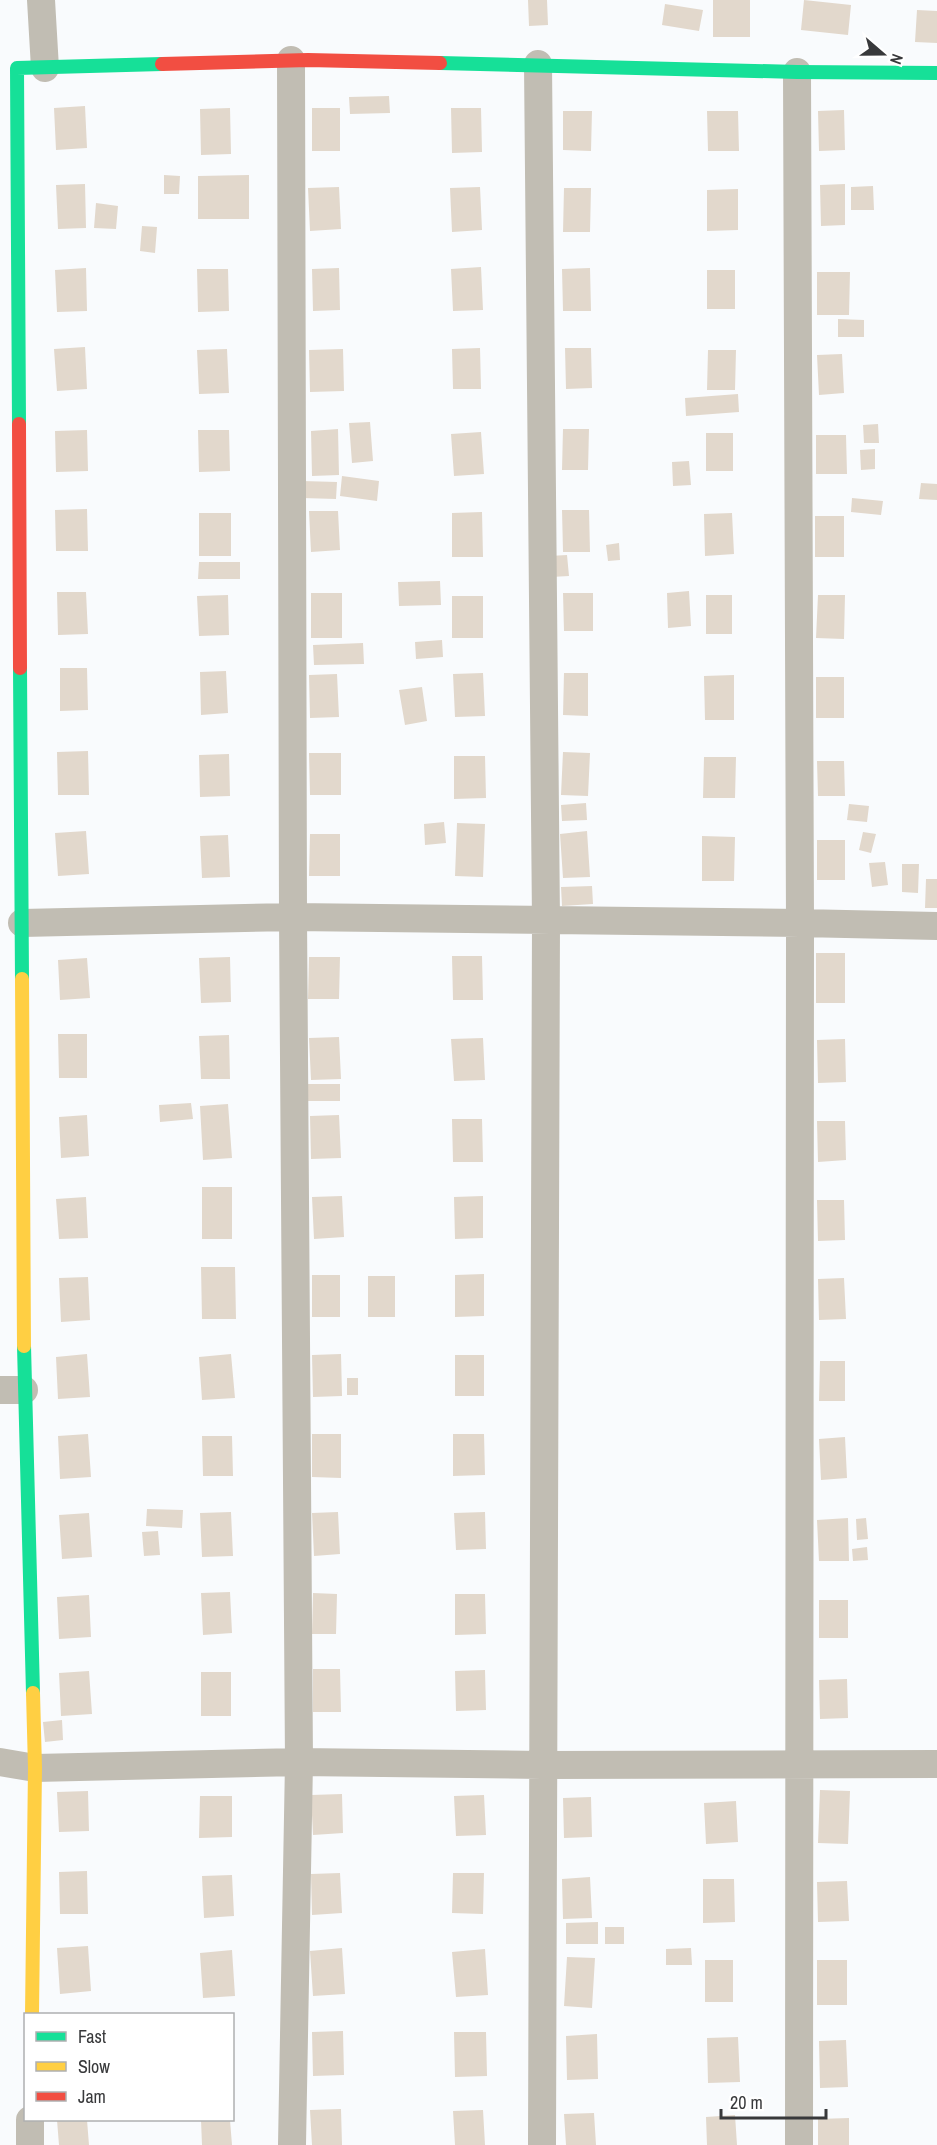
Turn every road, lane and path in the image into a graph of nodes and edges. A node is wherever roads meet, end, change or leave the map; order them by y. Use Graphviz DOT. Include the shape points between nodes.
graph roads {
  1 [pos="41,0"];
  2 [pos="291,60"];
  3 [pos="538,64"];
  4 [pos="45,68"];
  5 [pos="8,69"];
  6 [pos="797,72"];
  7 [pos="937,73"];
  8 [pos="293,918"];
  9 [pos="546,921"];
  10 [pos="22,923"];
  11 [pos="800,923"];
  12 [pos="937,926"];
  13 [pos="12,1390"];
  14 [pos="0,1761"];
  15 [pos="299,1762"];
  16 [pos="800,1764"];
  17 [pos="937,1764"];
  18 [pos="542,1765"];
  19 [pos="35,1768"];
  20 [pos="32,2013"];
  21 [pos="30,2121"];
  22 [pos="30,2145"];
  23 [pos="292,2145"];
  24 [pos="542,2145"];
  25 [pos="799,2145"];
  1 -- 4 [label="street"];
  2 -- 3 [label="street"];
  2 -- 4 [label="street"];
  2 -- 8 [label="street"];
  3 -- 6 [label="street"];
  3 -- 9 [label="street"];
  4 -- 5 [label="street"];
  5 -- 10 [label="street"];
  6 -- 7 [label="street"];
  6 -- 11 [label="street"];
  8 -- 9 [label="street"];
  8 -- 10 [label="street"];
  8 -- 15 [label="street"];
  9 -- 11 [label="street"];
  9 -- 18 [label="street"];
  10 -- 13 [label="street"];
  11 -- 12 [label="street"];
  11 -- 16 [label="street"];
  13 -- 19 [label="street"];
  14 -- 19 [label="street"];
  15 -- 18 [label="street"];
  15 -- 19 [label="street"];
  15 -- 23 [label="street"];
  16 -- 17 [label="street"];
  16 -- 18 [label="street"];
  16 -- 25 [label="street"];
  18 -- 24 [label="street"];
  19 -- 20 [label="street"];
  21 -- 22 [label="street"];
}
